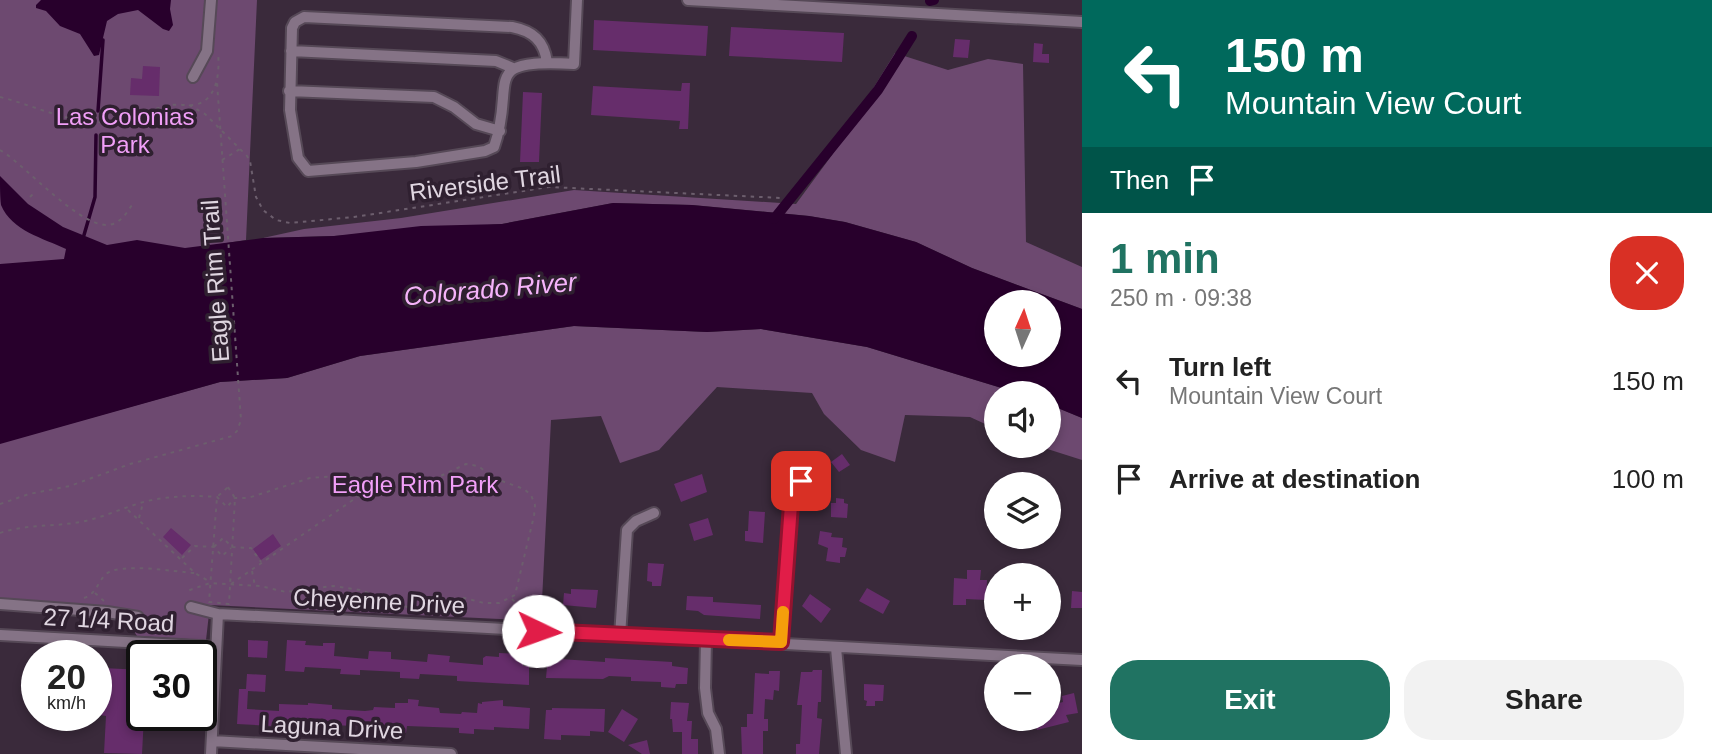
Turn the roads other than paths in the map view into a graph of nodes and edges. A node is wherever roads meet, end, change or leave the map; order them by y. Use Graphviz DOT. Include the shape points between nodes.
graph roads {
  1 [pos="211,0"];
  2 [pos="577,0"];
  3 [pos="688,0"];
  4 [pos="818,3"];
  5 [pos="1082,22"];
  6 [pos="291,51"];
  7 [pos="547,62"];
  8 [pos="513,68"];
  9 [pos="193,77"];
  10 [pos="289,91"];
  11 [pos="500,131"];
  12 [pos="801,481"];
  13 [pos="654,513"];
  14 [pos="0,604"];
  15 [pos="191,607"];
  16 [pos="218,614"];
  17 [pos="138,617"];
  18 [pos="0,635"];
  19 [pos="620,636"];
  20 [pos="216,640"];
  21 [pos="706,640"];
  22 [pos="126,642"];
  23 [pos="781,642"];
  24 [pos="836,648"];
  25 [pos="1082,660"];
  26 [pos="212,731"];
  27 [pos="212,741"];
  28 [pos="211,754"];
  29 [pos="451,754"];
  30 [pos="719,754"];
  31 [pos="846,754"];
  1 -- 9 [label="street" via="207,51"];
  2 -- 7 [label="street" via="574,64"];
  3 -- 4 [label="street"];
  4 -- 5 [label="street"];
  6 -- 7 [label="street" via="292,28 304,16 527,30 545,50"];
  6 -- 8 [label="street" via="496,61"];
  6 -- 10 [label="street"];
  7 -- 8 [label="street"];
  8 -- 11 [label="street" via="503,88"];
  10 -- 11 [label="street" via="434,97 476,124"];
  10 -- 11 [label="street" via="298,158 308,171 485,151 494,147"];
  12 -- 23 [label="street" via="792,491"];
  13 -- 19 [label="street" via="627,530"];
  14 -- 17 [label="street"];
  15 -- 16 [label="street, Cheyenne Drive"];
  16 -- 19 [label="street, Cheyenne Drive"];
  16 -- 20 [label="street"];
  18 -- 22 [label="street, 27 1/4 Road"];
  19 -- 21 [label="street, Cheyenne Drive"];
  21 -- 23 [label="street, Cheyenne Drive"];
  21 -- 30 [label="street" via="705,688"];
  23 -- 24 [label="street, Cheyenne Drive"];
  24 -- 25 [label="street, Cheyenne Drive"];
  24 -- 31 [label="street"];
  26 -- 27 [label="street"];
  27 -- 28 [label="street"];
  27 -- 29 [label="street, Laguna Drive"];
}
